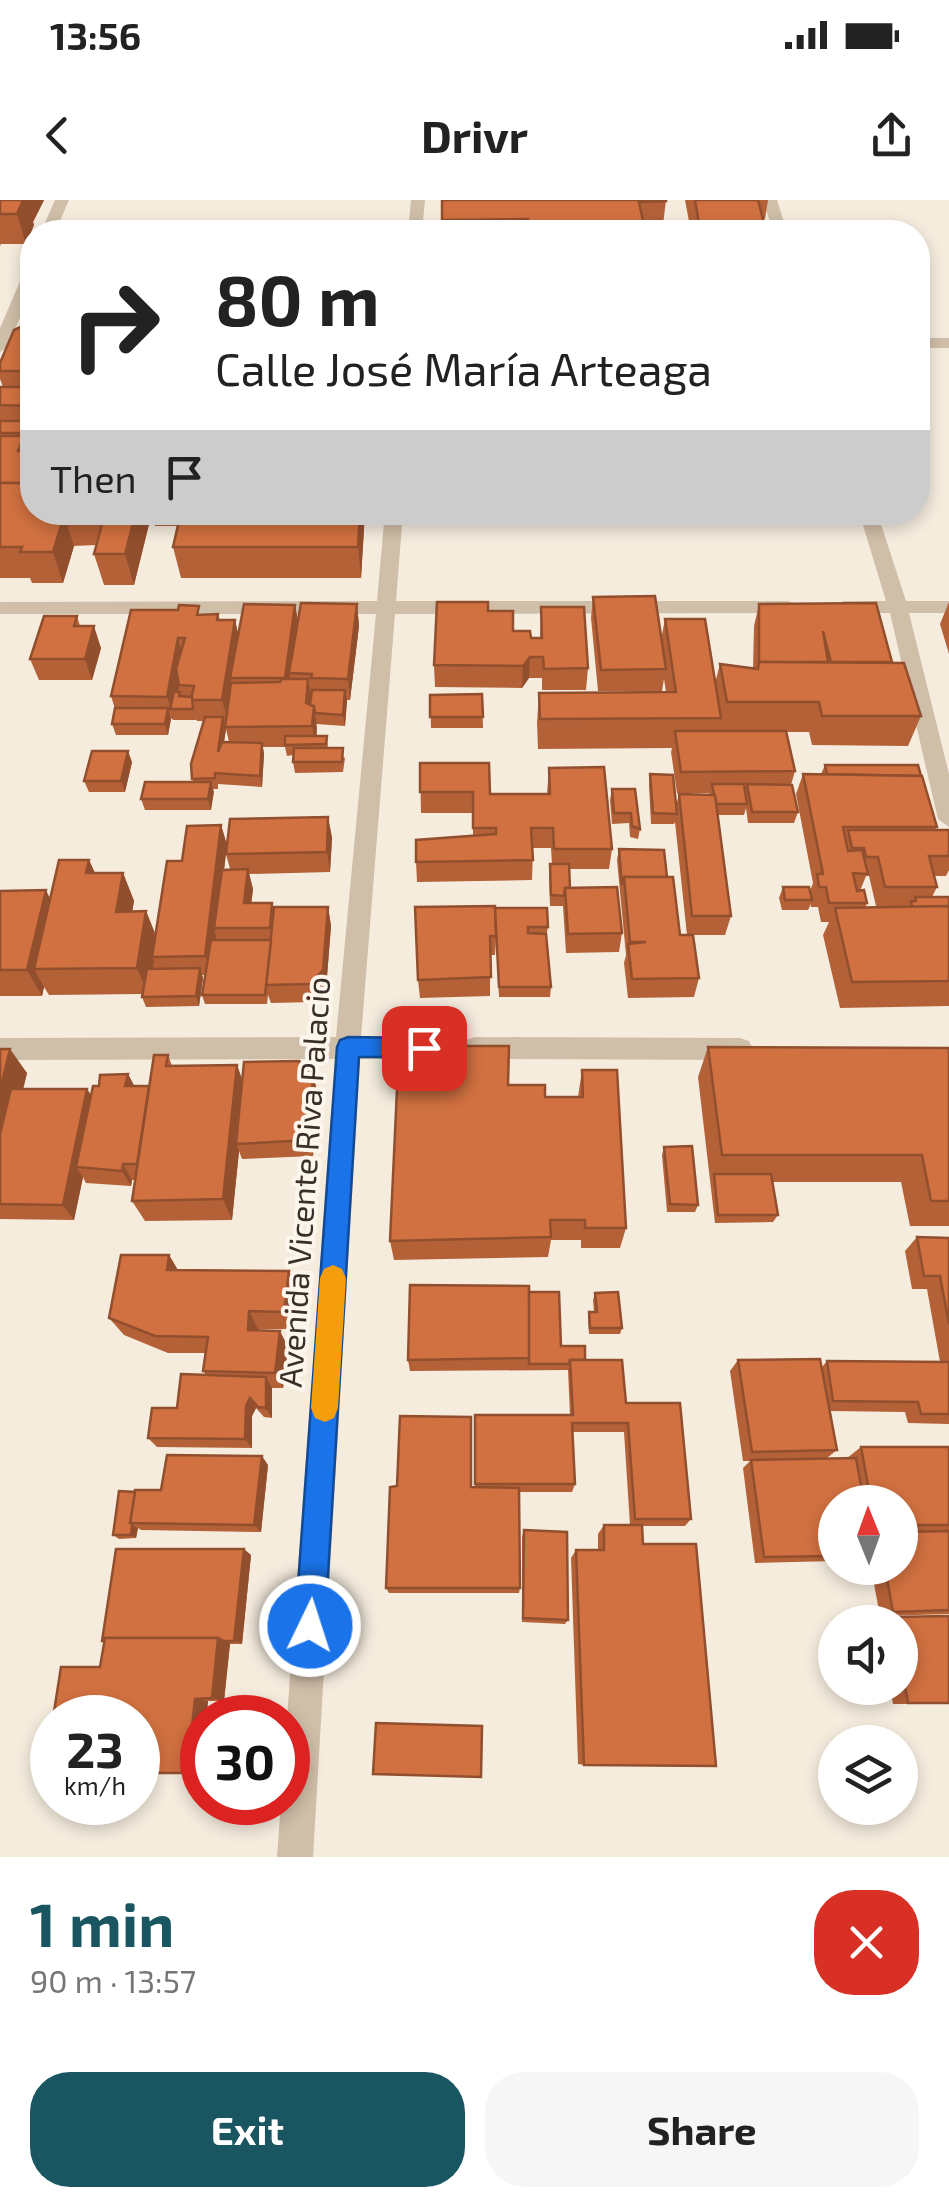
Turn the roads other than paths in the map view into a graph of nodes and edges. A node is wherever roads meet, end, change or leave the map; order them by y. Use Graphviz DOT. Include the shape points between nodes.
graph roads {
  1 [pos="20,303"];
  2 [pos="5,345"];
  3 [pos="393,525"];
  4 [pos="872,525"];
  5 [pos="387,606"];
  6 [pos="949,606"];
  7 [pos="898,607"];
  8 [pos="0,608"];
  9 [pos="949,819"];
  10 [pos="348,1047"];
  11 [pos="0,1049"];
  12 [pos="775,1049"];
  13 [pos="295,1857"];
  1 -- 2 [label="street"];
  3 -- 5 [label="street, Avenida Vicente Riva Palacio"];
  4 -- 7 [label="street"];
  5 -- 7 [label="street"];
  5 -- 8 [label="street"];
  5 -- 10 [label="street, Avenida Vicente Riva Palacio"];
  6 -- 7 [label="street"];
  7 -- 9 [label="street"];
  10 -- 11 [label="street"];
  10 -- 12 [label="street"];
  10 -- 13 [label="street, Avenida Vicente Riva Palacio"];
}
